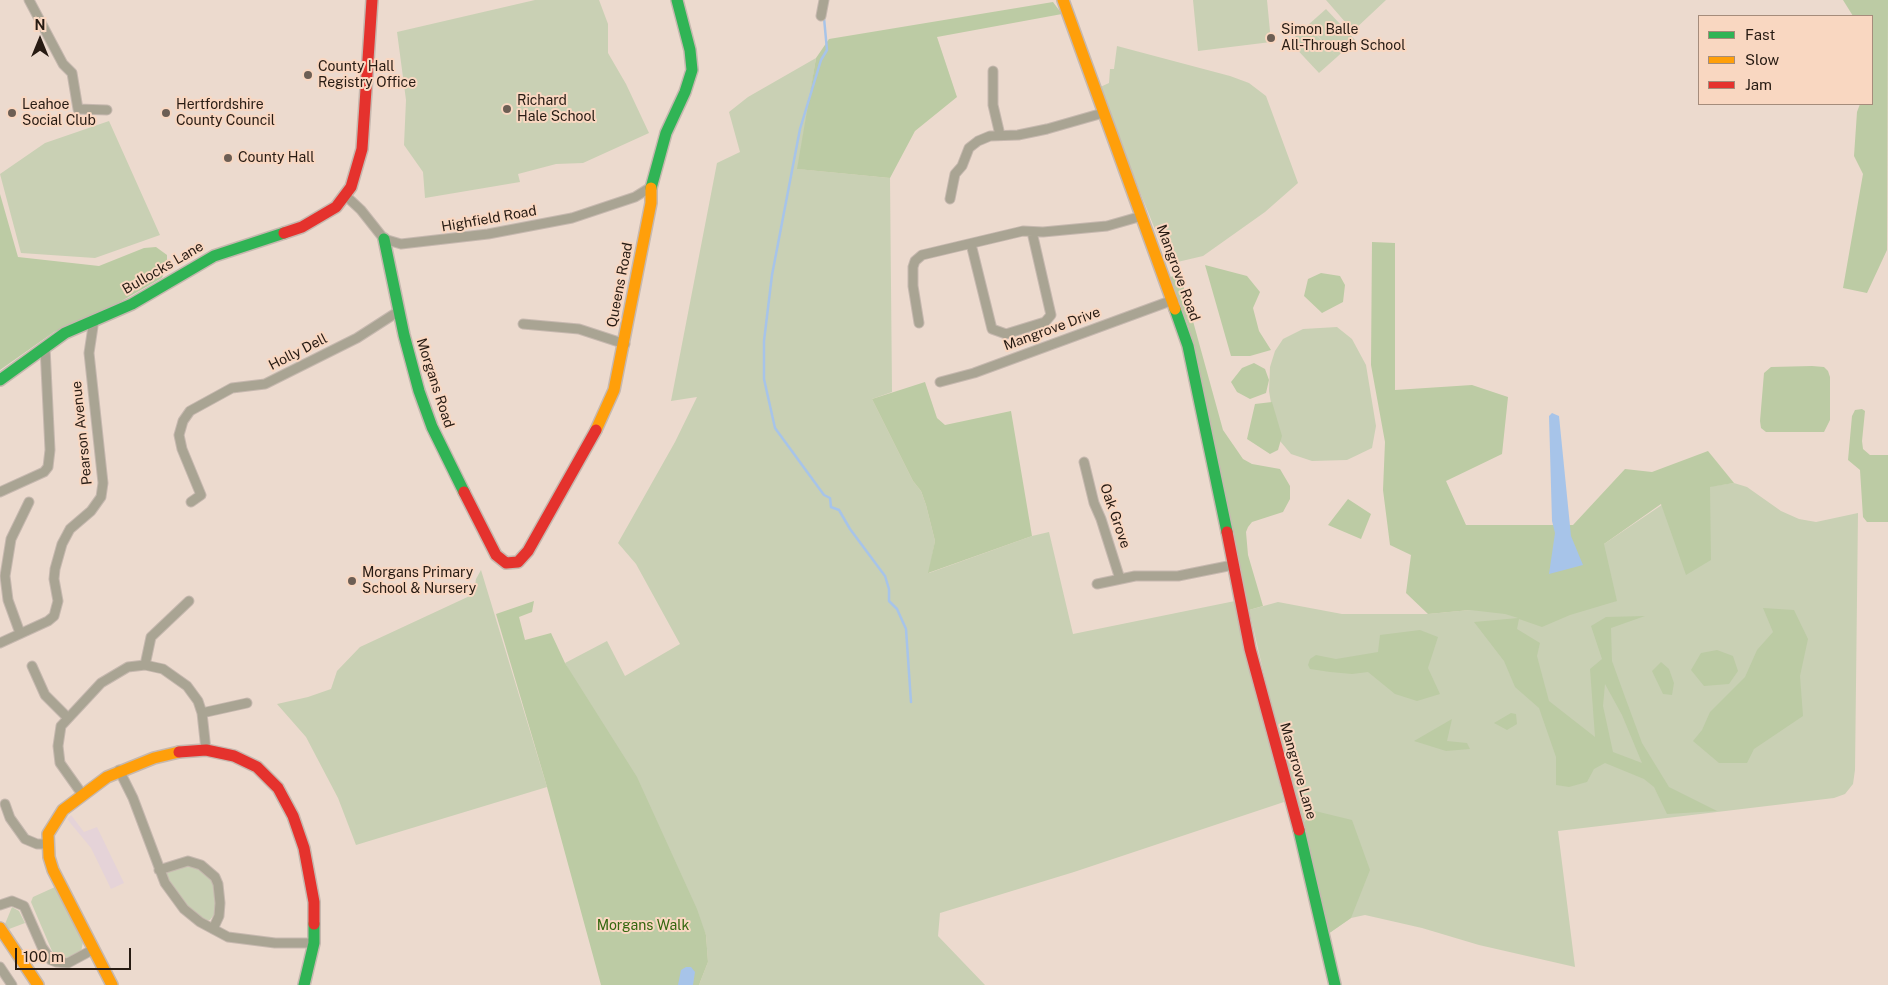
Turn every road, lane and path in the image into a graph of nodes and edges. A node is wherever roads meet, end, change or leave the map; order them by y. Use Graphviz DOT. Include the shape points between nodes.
graph roads {
  1 [pos="29,0"];
  2 [pos="372,0"];
  3 [pos="677,0"];
  4 [pos="824,0"];
  5 [pos="1063,0"];
  6 [pos="821,16"];
  7 [pos="993,71"];
  8 [pos="107,110"];
  9 [pos="1103,113"];
  10 [pos="1000,134"];
  11 [pos="651,187"];
  12 [pos="345,195"];
  13 [pos="950,199"];
  14 [pos="1142,216"];
  15 [pos="1032,232"];
  16 [pos="384,239"];
  17 [pos="971,244"];
  18 [pos="1173,300"];
  19 [pos="399,311"];
  20 [pos="94,320"];
  21 [pos="919,323"];
  22 [pos="523,324"];
  23 [pos="624,344"];
  24 [pos="45,347"];
  25 [pos="0,380"];
  26 [pos="940,382"];
  27 [pos="1084,462"];
  28 [pos="0,492"];
  29 [pos="29,502"];
  30 [pos="191,502"];
  31 [pos="521,561"];
  32 [pos="1233,565"];
  33 [pos="1120,579"];
  34 [pos="1097,584"];
  35 [pos="189,601"];
  36 [pos="20,633"];
  37 [pos="0,642"];
  38 [pos="145,665"];
  39 [pos="32,666"];
  40 [pos="247,703"];
  41 [pos="202,713"];
  42 [pos="67,717"];
  43 [pos="206,750"];
  44 [pos="119,770"];
  45 [pos="82,794"];
  46 [pos="5,804"];
  47 [pos="47,844"];
  48 [pos="159,870"];
  49 [pos="0,905"];
  50 [pos="0,928"];
  51 [pos="214,929"];
  52 [pos="314,944"];
  53 [pos="94,949"];
  54 [pos="0,967"];
  55 [pos="12,985"];
  56 [pos="38,985"];
  57 [pos="112,985"];
  58 [pos="304,985"];
  59 [pos="1335,985"];
  1 -- 8 [label="street" via="63,64 72,73 78,109"];
  2 -- 12 [label="street, Bullocks Lane" via="362,149 358,170"];
  3 -- 11 [label="street, Queens Road" via="692,70 686,92 666,133"];
  4 -- 6 [label="street"];
  5 -- 9 [label="street, Mangrove Road"];
  7 -- 10 [label="street" via="993,105"];
  9 -- 10 [label="street" via="1039,131"];
  9 -- 14 [label="street, Mangrove Road"];
  10 -- 13 [label="street" via="983,138 969,148 955,174"];
  11 -- 16 [label="street, Highfield Road" via="614,206 522,228 431,242 401,244"];
  11 -- 23 [label="street, Queens Road" via="651,202"];
  12 -- 16 [label="street" via="362,210"];
  12 -- 20 [label="street, Bullocks Lane" via="330,212 308,224 214,256 132,304"];
  14 -- 15 [label="street" via="1107,226"];
  14 -- 18 [label="street, Mangrove Road"];
  15 -- 17 [label="street" via="1023,231"];
  15 -- 17 [label="street" via="1051,315 1045,322 1006,334 992,329"];
  16 -- 19 [label="street, Morgans Road"];
  17 -- 21 [label="street" via="922,255 915,261 913,286"];
  18 -- 26 [label="street, Mangrove Drive" via="974,373"];
  18 -- 32 [label="street, Mangrove Road" via="1200,393"];
  19 -- 30 [label="street, Holly Dell" via="357,338 265,384 232,388 190,411 179,435 201,495"];
  19 -- 31 [label="street, Morgans Road" via="419,391 441,444 496,555 506,563"];
  20 -- 24 [label="street, Bullocks Lane" via="65,333"];
  20 -- 36 [label="street, Pearson Avenue" via="89,365 102,491 97,503 70,528 62,544 55,569 58,601 54,616"];
  22 -- 23 [label="street" via="579,329"];
  23 -- 31 [label="street, Queens Road" via="614,390 604,417"];
  24 -- 25 [label="street, Bullocks Lane"];
  24 -- 28 [label="street" via="48,467 44,472"];
  27 -- 33 [label="street, Oak Grove"];
  29 -- 36 [label="street" via="11,539 5,576 8,600"];
  32 -- 33 [label="street" via="1178,576"];
  32 -- 59 [label="street, Mangrove Lane" via="1250,649 1295,814"];
  33 -- 34 [label="street"];
  35 -- 38 [label="street" via="151,637"];
  36 -- 37 [label="street, Pearson Avenue"];
  38 -- 41 [label="street" via="178,678 193,692"];
  38 -- 42 [label="street" via="128,667 109,676"];
  39 -- 42 [label="street" via="46,695"];
  40 -- 41 [label="street"];
  41 -- 43 [label="street"];
  42 -- 45 [label="street" via="59,736 58,754 65,772"];
  43 -- 44 [label="street" via="154,758"];
  43 -- 52 [label="street" via="246,760 268,777 285,800 308,865 314,902"];
  44 -- 45 [label="street"];
  44 -- 48 [label="street" via="133,798"];
  45 -- 47 [label="street" via="56,819"];
  46 -- 47 [label="street" via="10,818 25,839"];
  47 -- 53 [label="street" via="53,870"];
  48 -- 51 [label="street" via="184,910"];
  48 -- 51 [label="street" via="188,861 201,865 215,877 220,903"];
  49 -- 53 [label="street" via="12,901 24,906 51,960 68,963"];
  50 -- 56 [label="street"];
  51 -- 52 [label="street" via="228,937 247,941"];
  52 -- 58 [label="street"];
  53 -- 57 [label="street"];
  54 -- 55 [label="street"];
}
